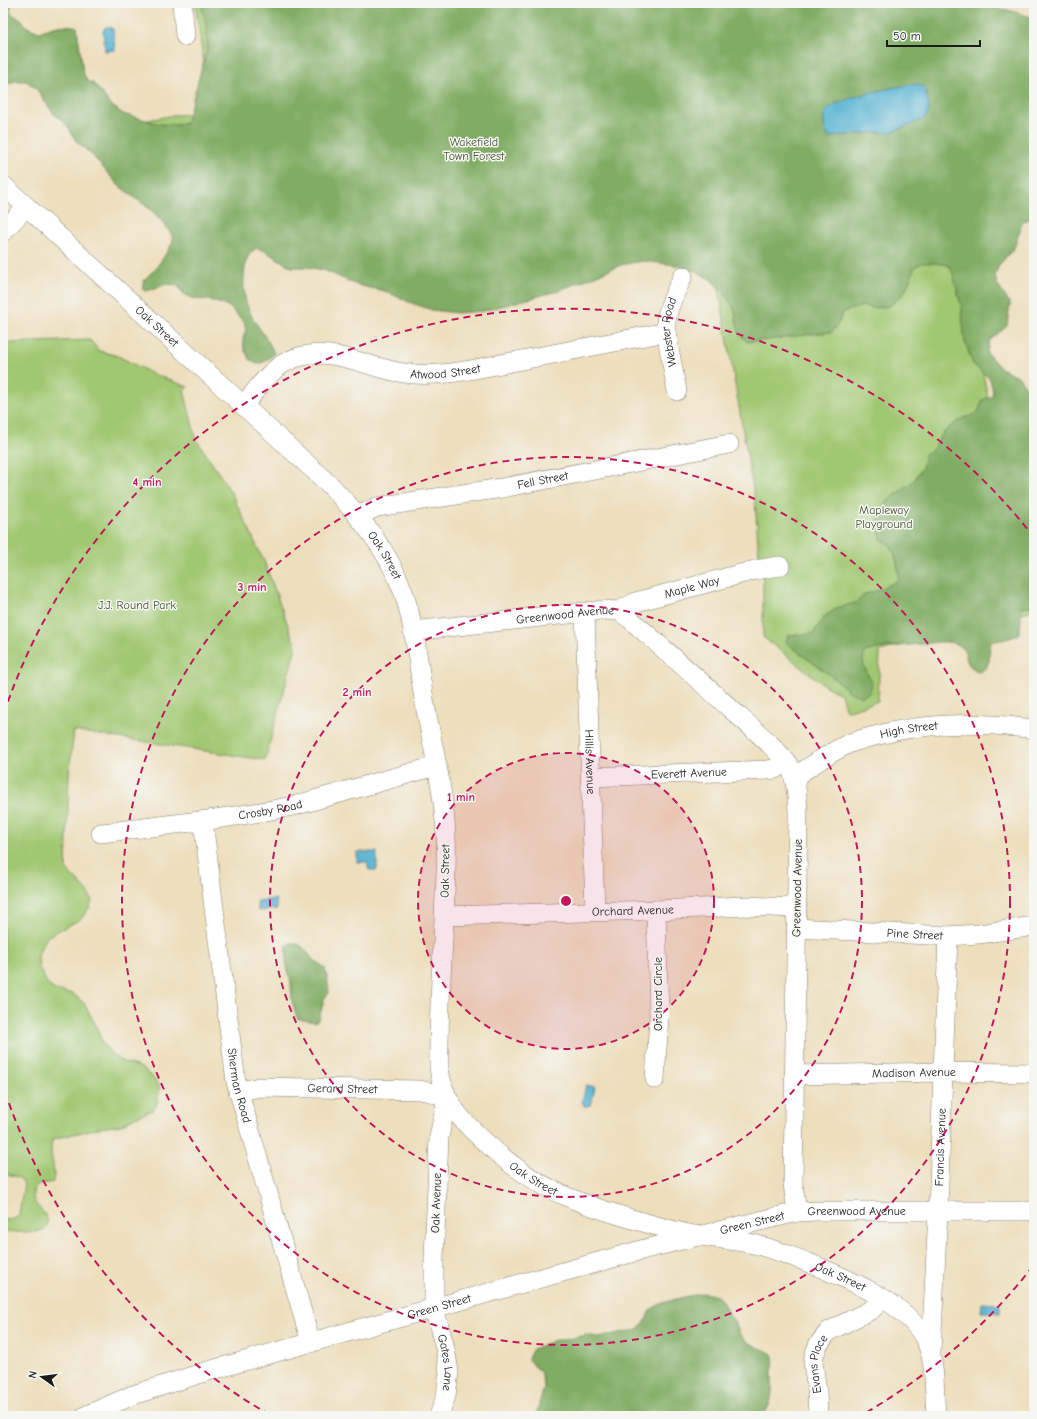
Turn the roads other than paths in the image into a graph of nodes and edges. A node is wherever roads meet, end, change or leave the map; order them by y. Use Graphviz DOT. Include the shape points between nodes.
graph roads {
  1 [pos="182,3"];
  2 [pos="185,36"];
  3 [pos="3,185"];
  4 [pos="26,207"];
  5 [pos="3,232"];
  6 [pos="683,276"];
  7 [pos="666,332"];
  8 [pos="677,391"];
  9 [pos="243,406"];
  10 [pos="729,444"];
  11 [pos="358,516"];
  12 [pos="774,567"];
  13 [pos="619,611"];
  14 [pos="585,613"];
  15 [pos="413,631"];
  16 [pos="1034,729"];
  17 [pos="436,766"];
  18 [pos="790,770"];
  19 [pos="591,777"];
  20 [pos="202,821"];
  21 [pos="101,833"];
  22 [pos="796,908"];
  23 [pos="656,910"];
  24 [pos="595,911"];
  25 [pos="444,916"];
  26 [pos="1034,926"];
  27 [pos="796,928"];
  28 [pos="948,936"];
  29 [pos="942,1072"];
  30 [pos="1034,1073"];
  31 [pos="794,1074"];
  32 [pos="655,1079"];
  33 [pos="238,1092"];
  34 [pos="447,1098"];
  35 [pos="938,1211"];
  36 [pos="1034,1211"];
  37 [pos="797,1212"];
  38 [pos="701,1236"];
  39 [pos="883,1299"];
  40 [pos="434,1308"];
  41 [pos="311,1344"];
  42 [pos="931,1358"];
  43 [pos="85,1416"];
  44 [pos="439,1416"];
  45 [pos="818,1416"];
  46 [pos="936,1416"];
  1 -- 2 [label="street"];
  3 -- 4 [label="street, Oak Street"];
  4 -- 5 [label="street"];
  4 -- 9 [label="street, Oak Street"];
  6 -- 7 [label="street, Webster Road" via="668,310"];
  7 -- 8 [label="street, Webster Road"];
  7 -- 9 [label="street, Atwood Street" via="443,374 402,373 334,355 306,356 288,361 277,368"];
  9 -- 11 [label="street, Oak Street" via="330,486"];
  10 -- 11 [label="street, Fell Street" via="502,488 377,506"];
  11 -- 15 [label="street, Oak Street" via="380,545 396,576"];
  12 -- 13 [label="street, Maple Way" via="636,602"];
  13 -- 14 [label="street, Greenwood Avenue"];
  13 -- 18 [label="street, Greenwood Avenue" via="748,724"];
  14 -- 15 [label="street, Greenwood Avenue"];
  14 -- 19 [label="street, Hillis Avenue"];
  15 -- 17 [label="street, Oak Street"];
  16 -- 18 [label="street, High Street" via="990,724 919,727 866,738"];
  17 -- 20 [label="street, Crosby Road" via="292,806"];
  17 -- 25 [label="street, Oak Street" via="446,836"];
  18 -- 19 [label="street, Everett Avenue"];
  18 -- 22 [label="street, Greenwood Avenue" via="798,812"];
  19 -- 24 [label="street, Hillis Avenue"];
  20 -- 21 [label="street, Crosby Road"];
  20 -- 33 [label="street, Sherman Road"];
  22 -- 23 [label="street, Orchard Avenue" via="746,906"];
  22 -- 27 [label="street, Greenwood Avenue"];
  23 -- 24 [label="street, Orchard Avenue"];
  23 -- 32 [label="street, Orchard Circle" via="659,1017"];
  24 -- 25 [label="street, Orchard Avenue"];
  25 -- 34 [label="street, Oak Street" via="439,1061 441,1081"];
  26 -- 28 [label="street, Pine Street"];
  27 -- 28 [label="street, Pine Street"];
  27 -- 31 [label="street, Greenwood Avenue"];
  28 -- 29 [label="street, Francis Avenue"];
  29 -- 30 [label="street, Madison Avenue"];
  29 -- 31 [label="street, Madison Avenue"];
  29 -- 35 [label="street, Francis Avenue"];
  31 -- 37 [label="street, Greenwood Avenue" via="793,1184"];
  33 -- 34 [label="street, Gerard Street" via="259,1087 412,1090 427,1091"];
  33 -- 41 [label="street, Sherman Road"];
  34 -- 38 [label="street, Oak Street" via="471,1130 510,1164 536,1182 592,1205 655,1225"];
  34 -- 40 [label="street, Oak Avenue" via="439,1137"];
  35 -- 36 [label="street, Greenwood Avenue"];
  35 -- 37 [label="street, Greenwood Avenue"];
  35 -- 42 [label="street, Francis Avenue"];
  37 -- 38 [label="street, Green Street"];
  38 -- 39 [label="street, Oak Street" via="769,1248 850,1280"];
  38 -- 40 [label="street, Green Street"];
  39 -- 42 [label="street, Oak Street" via="915,1326 925,1340"];
  39 -- 45 [label="street, Evans Place" via="871,1310 829,1331 818,1345 813,1364"];
  40 -- 41 [label="street, Green Street"];
  40 -- 44 [label="street, Gates Lane" via="445,1348 448,1372 446,1396"];
  41 -- 43 [label="street, Green Street" via="158,1386"];
  42 -- 46 [label="street, Oak Street"];
}
